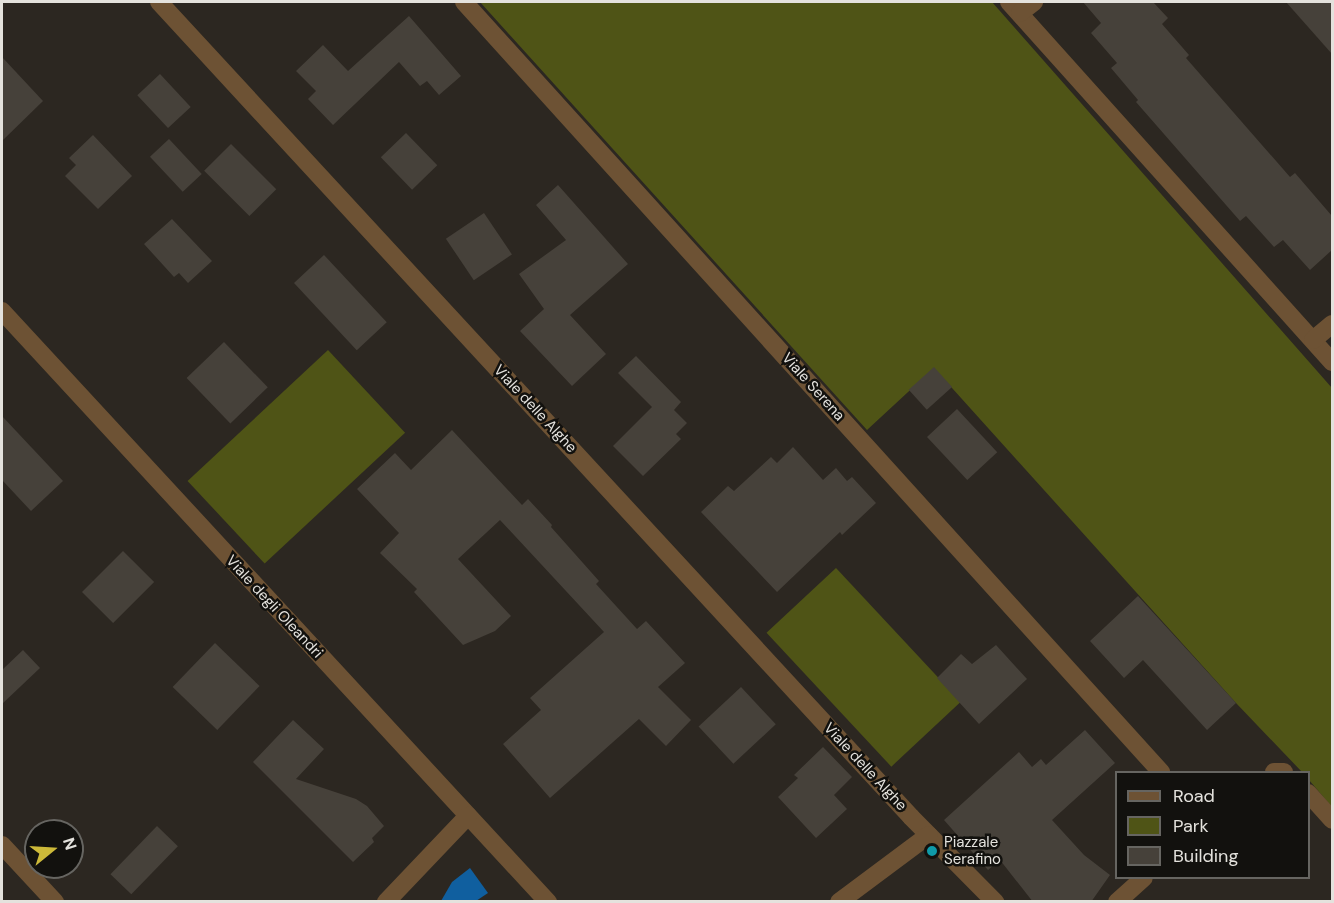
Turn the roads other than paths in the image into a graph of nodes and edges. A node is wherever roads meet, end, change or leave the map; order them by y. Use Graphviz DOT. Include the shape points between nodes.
graph roads {
  1 [pos="159,2"];
  2 [pos="464,2"];
  3 [pos="1021,5"];
  4 [pos="2,311"];
  5 [pos="1332,324"];
  6 [pos="1313,340"];
  7 [pos="1332,362"];
  8 [pos="1160,771"];
  9 [pos="1310,796"];
  10 [pos="468,816"];
  11 [pos="1332,820"];
  12 [pos="929,835"];
  13 [pos="2,845"];
  14 [pos="1143,879"];
  15 [pos="55,902"];
  16 [pos="386,902"];
  17 [pos="548,902"];
  18 [pos="840,902"];
  19 [pos="995,902"];
  20 [pos="1117,902"];
  1 -- 12 [label="street, Viale delle Alghe"];
  2 -- 8 [label="street, Viale Serena"];
  3 -- 6 [label="street"];
  4 -- 10 [label="street, Viale degli Oleandri"];
  5 -- 6 [label="street"];
  6 -- 7 [label="street"];
  9 -- 11 [label="street"];
  10 -- 16 [label="street"];
  10 -- 17 [label="street, Viale degli Oleandri"];
  12 -- 18 [label="street"];
  12 -- 19 [label="street, Viale delle Alghe"];
  13 -- 15 [label="street"];
  14 -- 20 [label="street"];
}
